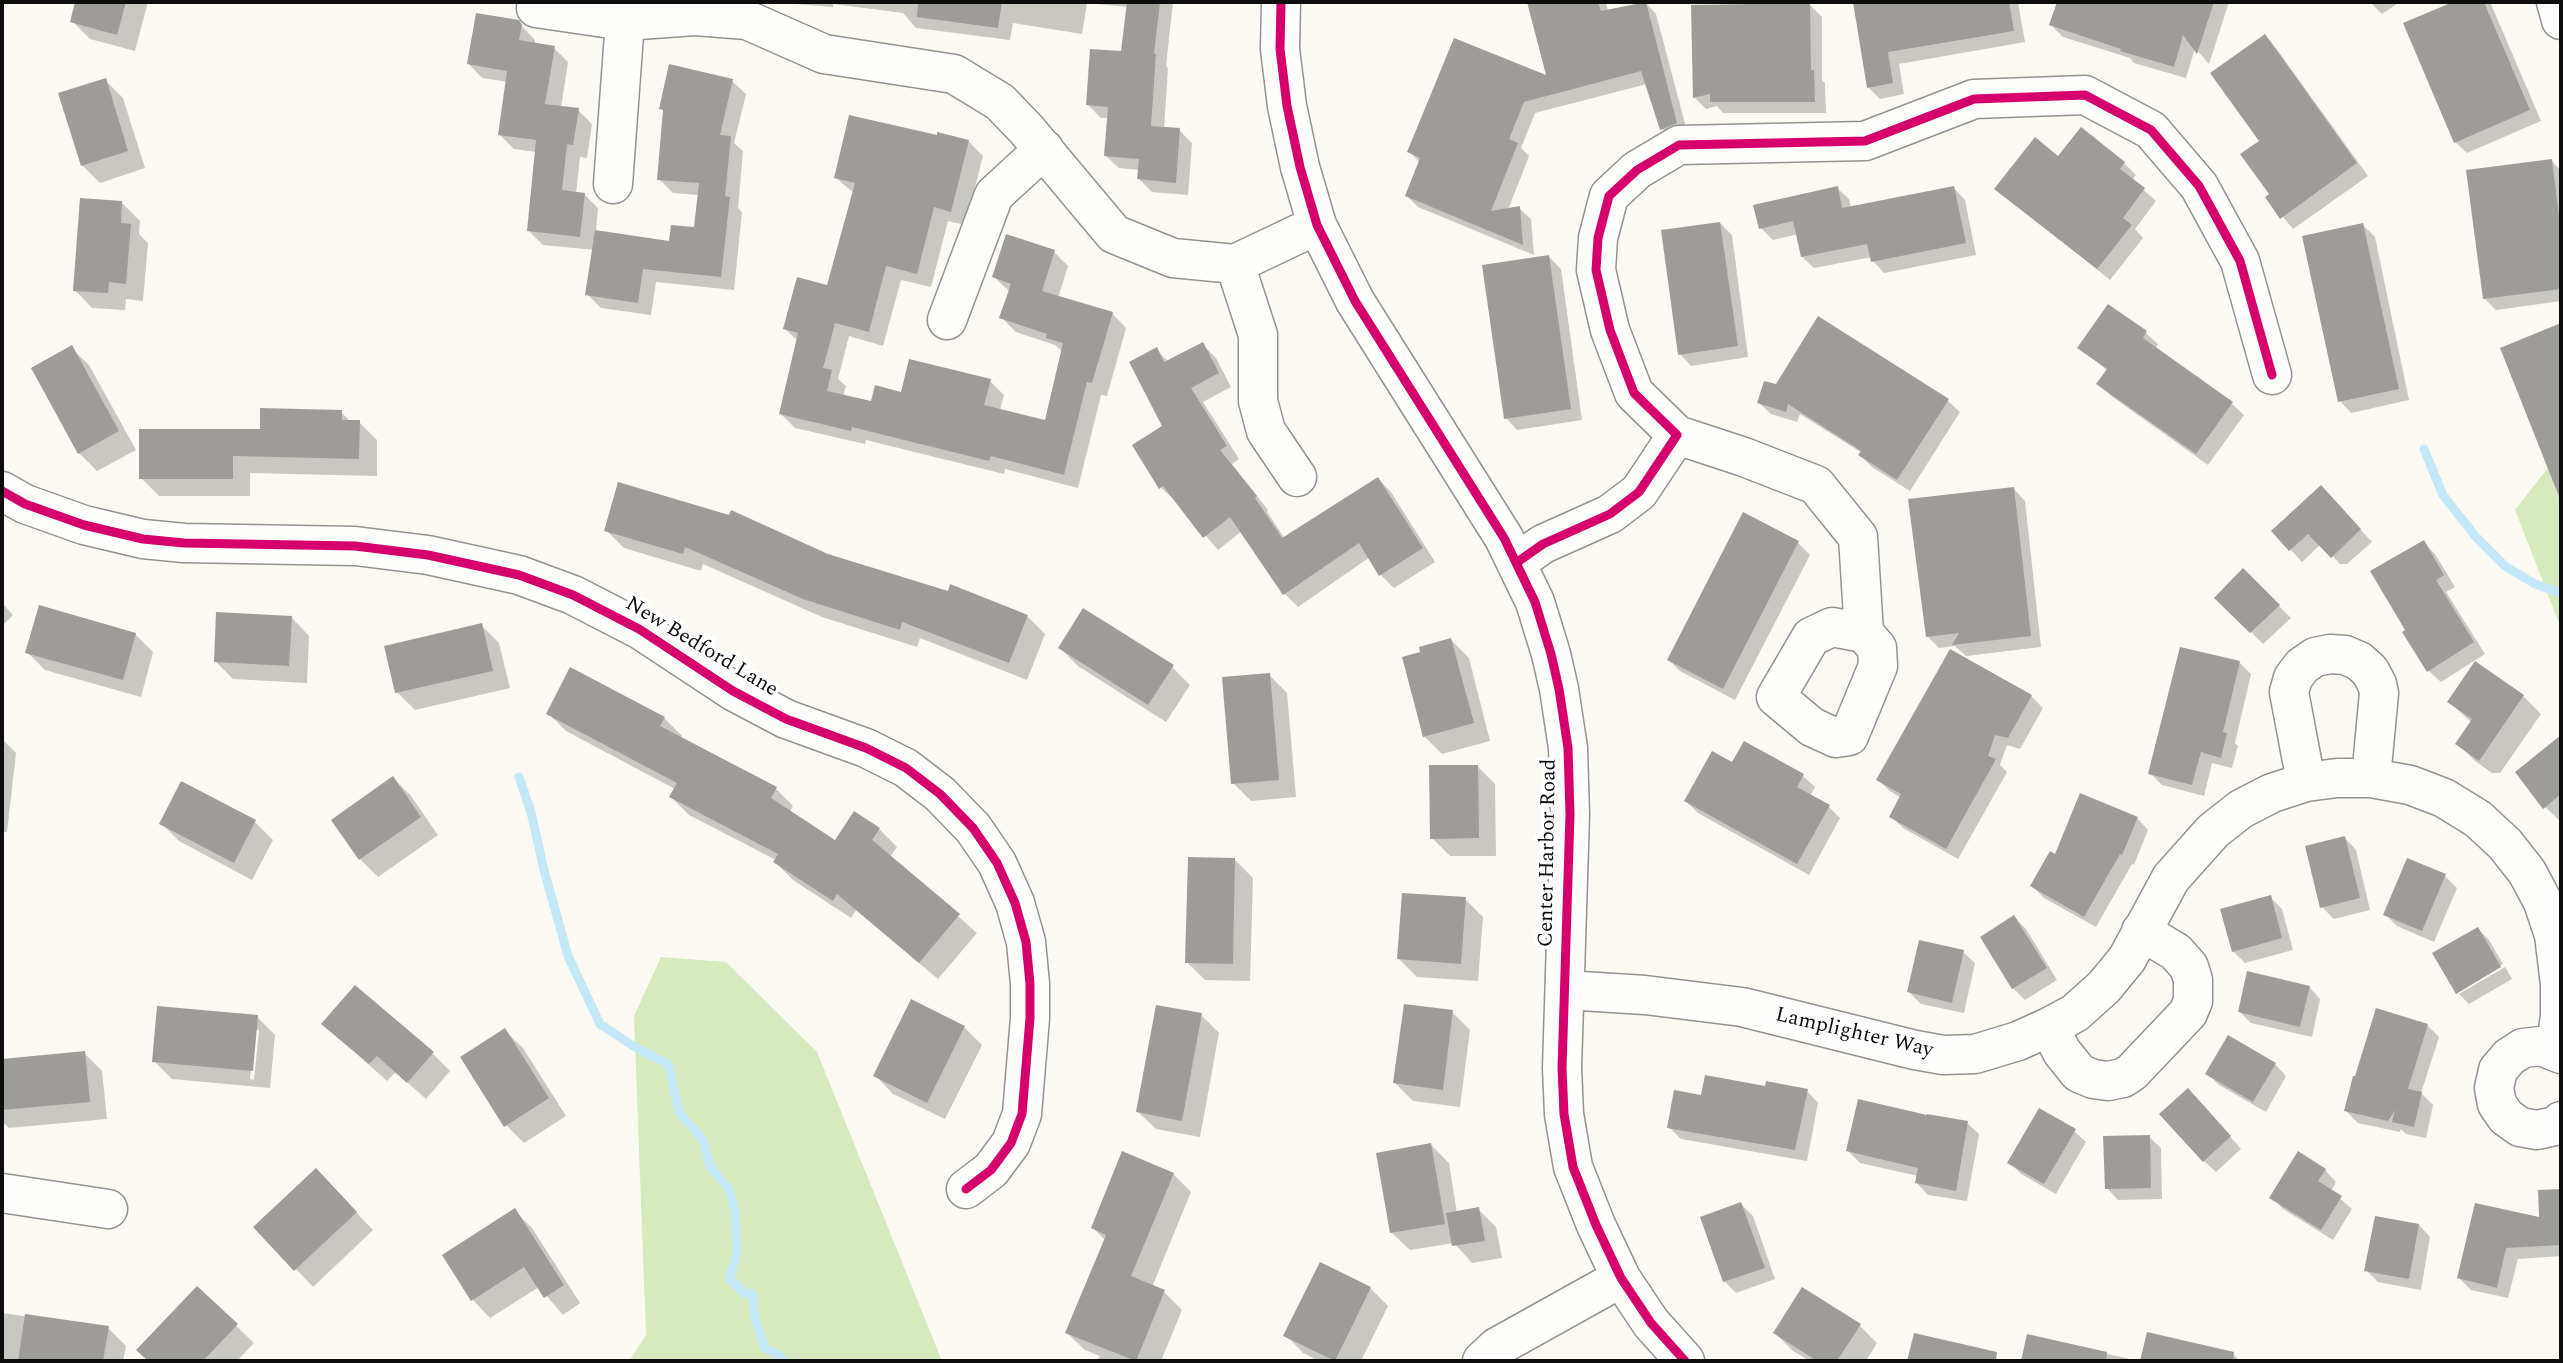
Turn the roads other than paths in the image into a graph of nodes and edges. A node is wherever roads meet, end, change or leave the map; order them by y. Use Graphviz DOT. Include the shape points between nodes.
graph roads {
  1 [pos="1281,2"];
  2 [pos="2556,2"];
  3 [pos="536,8"];
  4 [pos="2561,20"];
  5 [pos="625,21"];
  6 [pos="1044,149"];
  7 [pos="613,184"];
  8 [pos="1317,225"];
  9 [pos="1235,264"];
  10 [pos="947,320"];
  11 [pos="2272,374"];
  12 [pos="1677,435"];
  13 [pos="1297,477"];
  14 [pos="2,491"];
  15 [pos="1516,564"];
  16 [pos="1864,633"];
  17 [pos="2371,778"];
  18 [pos="2306,782"];
  19 [pos="2141,931"];
  20 [pos="1565,990"];
  21 [pos="2049,1027"];
  22 [pos="2558,1053"];
  23 [pos="2561,1121"];
  24 [pos="966,1189"];
  25 [pos="2,1193"];
  26 [pos="108,1209"];
  27 [pos="1621,1278"];
  28 [pos="1482,1361"];
  29 [pos="1685,1361"];
  1 -- 8 [label="street, Center Harbor Road" via="1280,49 1287,106"];
  2 -- 4 [label="street"];
  3 -- 5 [label="street"];
  5 -- 6 [label="street" via="695,16 747,20 824,54 954,74 1000,102"];
  5 -- 7 [label="street"];
  6 -- 9 [label="street" via="1114,234 1173,258"];
  6 -- 10 [label="street" via="994,195"];
  8 -- 9 [label="street"];
  8 -- 15 [label="street, Center Harbor Road" via="1355,300"];
  9 -- 13 [label="street" via="1258,335 1258,401 1266,431"];
  11 -- 12 [label="street" via="2240,261 2199,186 2151,130 2085,95 1974,99 1865,141 1679,145 1637,170 1609,196 1598,238 1596,270 1610,330 1634,394"];
  12 -- 15 [label="street" via="1639,492 1611,514 1543,544"];
  12 -- 16 [label="street" via="1816,485 1858,537"];
  14 -- 24 [label="street, New Bedford Lane" via="84,526 144,539 355,546 428,555 519,575 573,595 639,629 733,691 786,719 906,768 973,828 997,863 1026,942 1030,1017 1022,1114 1010,1143 991,1170"];
  15 -- 20 [label="street, Center Harbor Road" via="1535,602 1551,654 1568,748"];
  17 -- 18 [label="street, Lamplighter Way"];
  17 -- 18 [label="street" via="2377,684 2358,661 2330,654 2302,666 2288,692"];
  17 -- 22 [label="street, Lamplighter Way" via="2410,785 2455,805 2505,844 2527,872 2554,935 2560,984"];
  18 -- 19 [label="street, Lamplighter Way" via="2241,809 2214,831 2171,878"];
  19 -- 21 [label="street, Lamplighter Way" via="2127,959 2104,987 2075,1013"];
  19 -- 21 [label="street" via="2176,952 2189,967 2193,1001 2188,1013 2132,1072 2108,1081 2079,1073"];
  20 -- 21 [label="street, Lamplighter Way" via="1742,1007 1943,1055 1975,1054"];
  20 -- 27 [label="street, Center Harbor Road" via="1564,1114 1573,1167"];
  22 -- 23 [label="street, Lamplighter Way" via="2540,1046 2523,1048 2498,1070 2494,1087 2497,1104 2520,1127 2536,1130"];
  25 -- 26 [label="street"];
  27 -- 28 [label="street" via="1497,1347"];
  27 -- 29 [label="street, Center Harbor Road" via="1651,1323"];
}
